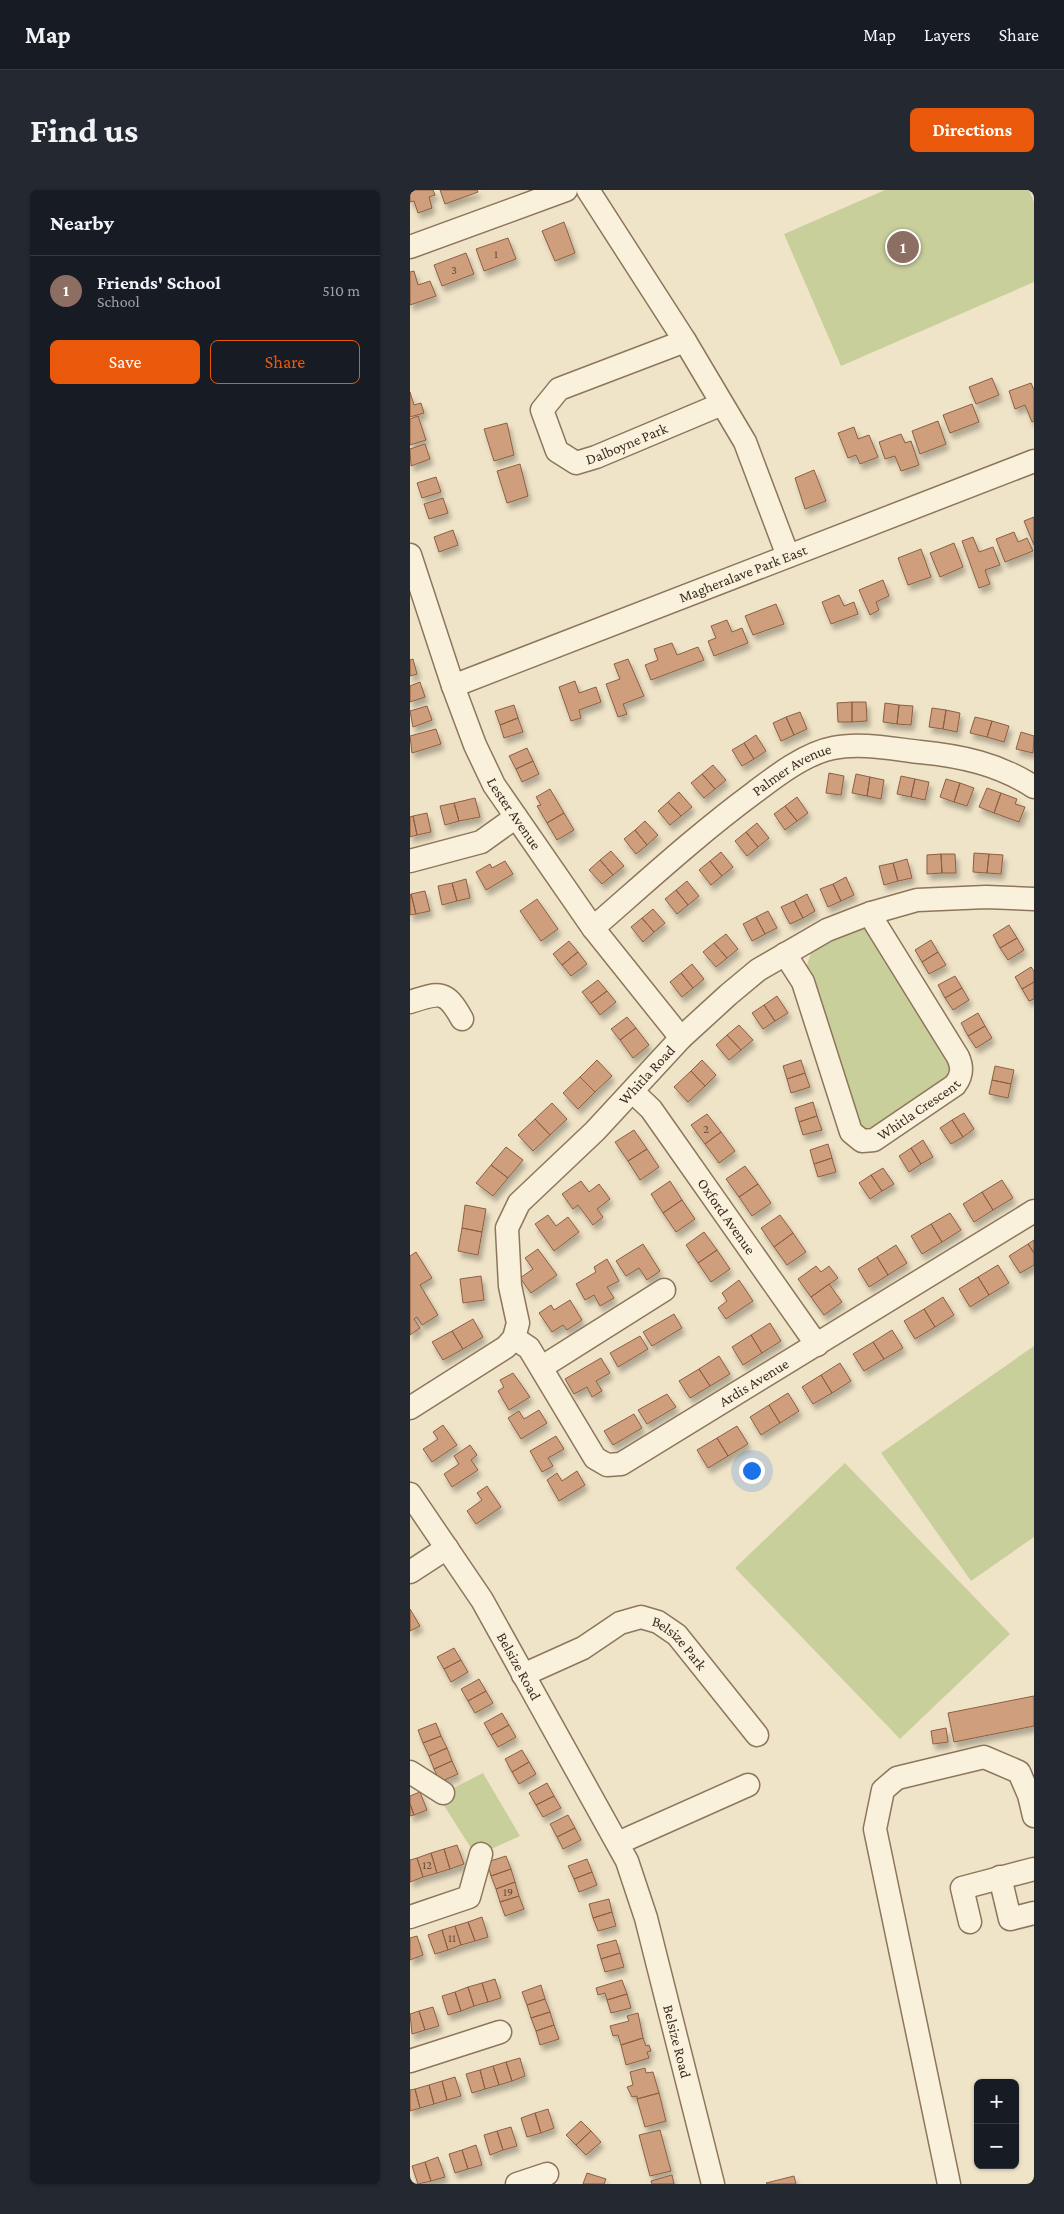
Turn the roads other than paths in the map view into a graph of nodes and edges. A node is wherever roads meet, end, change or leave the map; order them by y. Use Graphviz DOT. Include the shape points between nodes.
graph roads {
  1 [pos="566,190"];
  2 [pos="588,190"];
  3 [pos="410,247"];
  4 [pos="685,340"];
  5 [pos="722,404"];
  6 [pos="1034,461"];
  7 [pos="410,555"];
  8 [pos="788,556"];
  9 [pos="453,686"];
  10 [pos="1034,787"];
  11 [pos="516,818"];
  12 [pos="410,861"];
  13 [pos="1034,899"];
  14 [pos="871,913"];
  15 [pos="593,928"];
  16 [pos="785,954"];
  17 [pos="410,1002"];
  18 [pos="462,1019"];
  19 [pos="681,1038"];
  20 [pos="632,1092"];
  21 [pos="1034,1211"];
  22 [pos="664,1290"];
  23 [pos="514,1338"];
  24 [pos="816,1345"];
  25 [pos="542,1367"];
  26 [pos="410,1408"];
  27 [pos="410,1494"];
  28 [pos="447,1548"];
  29 [pos="410,1572"];
  30 [pos="523,1675"];
  31 [pos="757,1734"];
  32 [pos="410,1772"];
  33 [pos="748,1785"];
  34 [pos="443,1793"];
  35 [pos="1034,1816"];
  36 [pos="618,1844"];
  37 [pos="481,1854"];
  38 [pos="1034,1869"];
  39 [pos="1000,1877"];
  40 [pos="1034,1914"];
  41 [pos="410,1917"];
  42 [pos="970,1922"];
  43 [pos="500,2032"];
  44 [pos="410,2062"];
  45 [pos="547,2174"];
  46 [pos="517,2184"];
  47 [pos="713,2184"];
  48 [pos="949,2184"];
  1 -- 3 [label="street"];
  2 -- 4 [label="street"];
  4 -- 5 [label="street"];
  4 -- 5 [label="street, Dalboyne Park" via="559,389 542,410 557,451 576,463"];
  5 -- 8 [label="street" via="745,442"];
  6 -- 8 [label="street, Magheralave Park East"];
  7 -- 9 [label="street, Lester Avenue"];
  8 -- 9 [label="street, Magheralave Park East"];
  9 -- 11 [label="street, Lester Avenue" via="494,785"];
  10 -- 15 [label="street, Palmer Avenue" via="1007,772 967,758 853,746 833,748 781,772 721,816"];
  11 -- 12 [label="street" via="481,842"];
  11 -- 15 [label="street, Lester Avenue"];
  13 -- 14 [label="street, Whitla Road" via="916,900"];
  14 -- 16 [label="street, Whitla Road" via="827,930"];
  14 -- 16 [label="street, Whitla Crescent" via="958,1057 962,1069 956,1085 874,1140 862,1141 850,1132 803,982"];
  15 -- 19 [label="street, Lester Avenue"];
  16 -- 19 [label="street, Whitla Road" via="758,970"];
  17 -- 18 [label="street" via="430,995 443,995 452,1002"];
  19 -- 20 [label="street, Whitla Road"];
  20 -- 23 [label="street, Whitla Road" via="519,1203 507,1228 510,1286 518,1323"];
  20 -- 24 [label="street, Oxford Avenue" via="651,1109"];
  21 -- 24 [label="street, Ardis Avenue"];
  22 -- 25 [label="street"];
  23 -- 25 [label="street, Ardis Avenue" via="529,1348"];
  23 -- 26 [label="street" via="506,1347"];
  24 -- 25 [label="street, Ardis Avenue" via="621,1464 607,1465 595,1458"];
  27 -- 28 [label="street, Belsize Road"];
  28 -- 29 [label="street"];
  28 -- 30 [label="street, Belsize Road" via="482,1600"];
  30 -- 31 [label="street, Belsize Park" via="583,1648 620,1623 641,1617 658,1622 677,1636"];
  30 -- 36 [label="street, Belsize Road"];
  32 -- 34 [label="street"];
  33 -- 36 [label="street"];
  35 -- 48 [label="street" via="1019,1772 984,1757 897,1778 884,1790 875,1829 918,2071"];
  36 -- 47 [label="street, Belsize Road" via="643,1910"];
  37 -- 41 [label="street" via="469,1897"];
  38 -- 39 [label="street"];
  39 -- 40 [label="street" via="1010,1919"];
  39 -- 42 [label="street" via="962,1888"];
  43 -- 44 [label="street"];
  45 -- 46 [label="street"];
}
